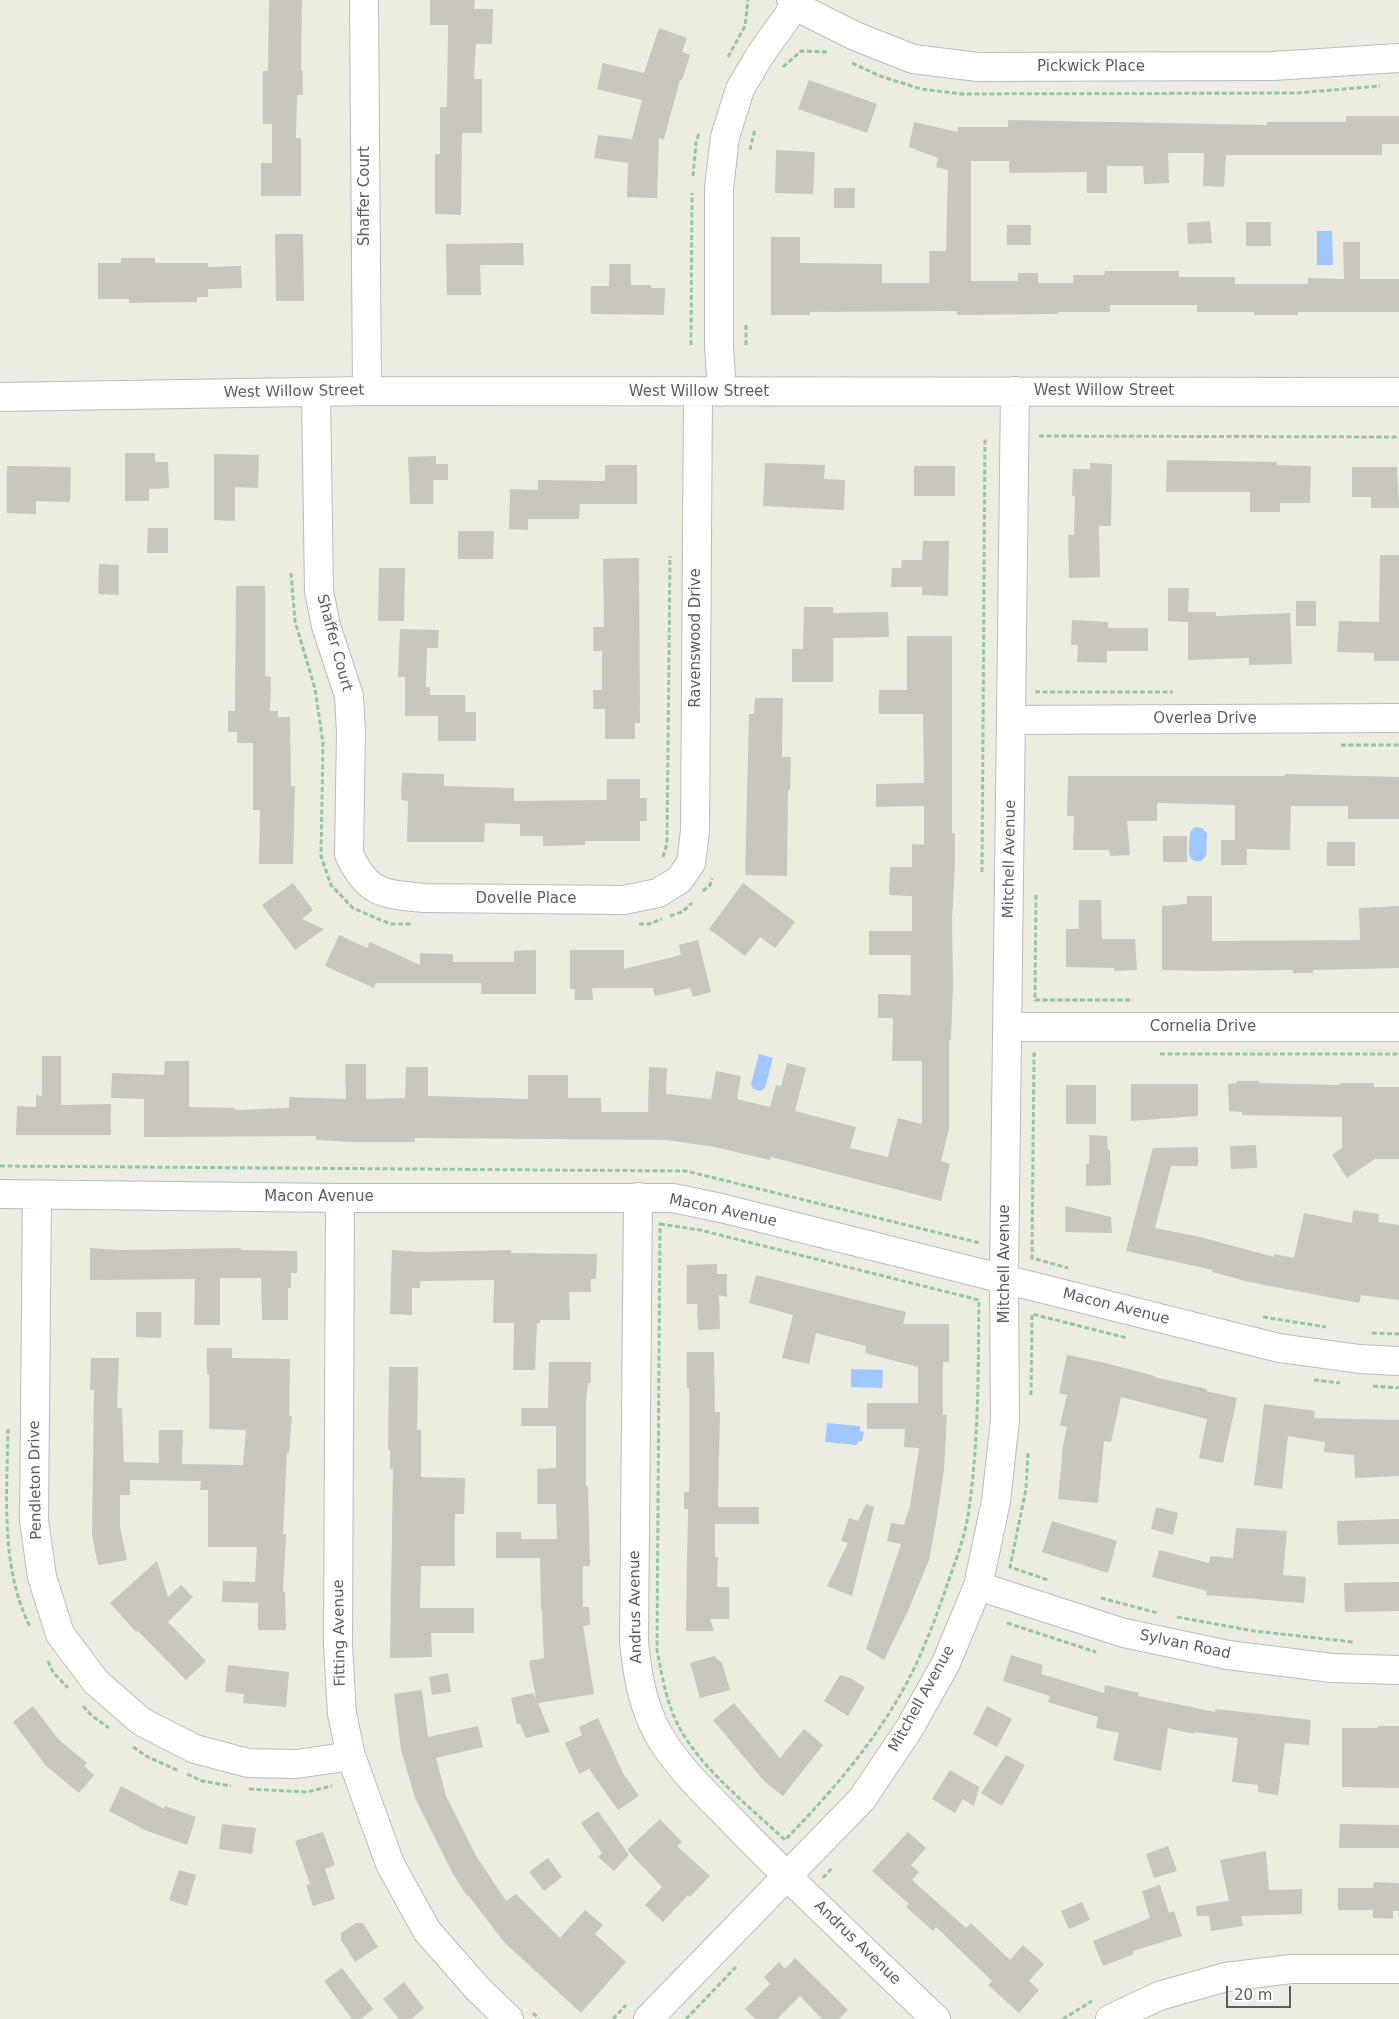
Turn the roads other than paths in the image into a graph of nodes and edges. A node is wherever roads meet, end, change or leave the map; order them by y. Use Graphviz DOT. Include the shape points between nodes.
graph roads {
  1 [pos="364,0"];
  2 [pos="793,3"];
  3 [pos="1399,58"];
  4 [pos="367,391"];
  5 [pos="1015,391"];
  6 [pos="316,392"];
  7 [pos="710,392"];
  8 [pos="1399,392"];
  9 [pos="0,397"];
  10 [pos="1399,718"];
  11 [pos="1011,720"];
  12 [pos="679,880"];
  13 [pos="371,887"];
  14 [pos="1008,1027"];
  15 [pos="1399,1027"];
  16 [pos="0,1194"];
  17 [pos="37,1195"];
  18 [pos="638,1197"];
  19 [pos="340,1198"];
  20 [pos="1004,1279"];
  21 [pos="1399,1360"];
  22 [pos="978,1586"];
  23 [pos="1399,1670"];
  24 [pos="351,1756"];
  25 [pos="787,1876"];
  26 [pos="1399,1969"];
  27 [pos="520,2016"];
  28 [pos="648,2019"];
  29 [pos="936,2019"];
  30 [pos="1110,2019"];
  1 -- 4 [label="street, Shaffer Court"];
  2 -- 3 [label="street, Pickwick Place" via="855,36 913,59 978,67 1272,66"];
  2 -- 7 [label="street, Ravenswood Drive" via="740,89 725,137 719,188 719,347"];
  4 -- 6 [label="street, West Willow Street"];
  4 -- 7 [label="street, West Willow Street"];
  5 -- 7 [label="street, West Willow Street"];
  5 -- 8 [label="street, West Willow Street"];
  5 -- 11 [label="street, Mitchell Avenue"];
  6 -- 9 [label="street, West Willow Street"];
  6 -- 13 [label="street, Shaffer Court" via="319,591 326,626 349,696 349,854 356,870"];
  7 -- 12 [label="street, Ravenswood Drive" via="695,831 691,863"];
  10 -- 11 [label="street, Overlea Drive"];
  11 -- 14 [label="street, Mitchell Avenue"];
  12 -- 13 [label="street, Dovelle Place" via="658,893 624,900 424,898 396,895"];
  14 -- 15 [label="street, Cornelia Drive"];
  14 -- 20 [label="street, Mitchell Avenue"];
  16 -- 17 [label="street, Macon Avenue"];
  17 -- 19 [label="street, Macon Avenue"];
  17 -- 24 [label="street, Pendleton Drive" via="34,1520 42,1577 60,1634 96,1682 142,1722 195,1748 248,1763 297,1764"];
  18 -- 19 [label="street, Macon Avenue"];
  18 -- 20 [label="street, Macon Avenue" via="673,1198 721,1208"];
  18 -- 25 [label="street, Andrus Avenue" via="634,1641 642,1692 657,1731 677,1763"];
  19 -- 24 [label="street, Fitting Avenue" via="338,1645 342,1714"];
  20 -- 21 [label="street, Macon Avenue" via="1279,1348 1360,1359"];
  20 -- 22 [label="street, Mitchell Avenue" via="1005,1420 996,1501"];
  22 -- 23 [label="street, Sylvan Road" via="1124,1633 1228,1655 1332,1668"];
  22 -- 25 [label="street, Mitchell Avenue" via="946,1663 909,1729 862,1798"];
  24 -- 27 [label="street, Fitting Avenue" via="390,1864 427,1930 478,1989"];
  25 -- 28 [label="street, Mitchell Avenue"];
  25 -- 29 [label="street, Andrus Avenue"];
  26 -- 30 [label="street" via="1291,1969 1226,1977 1159,1996"];
}
